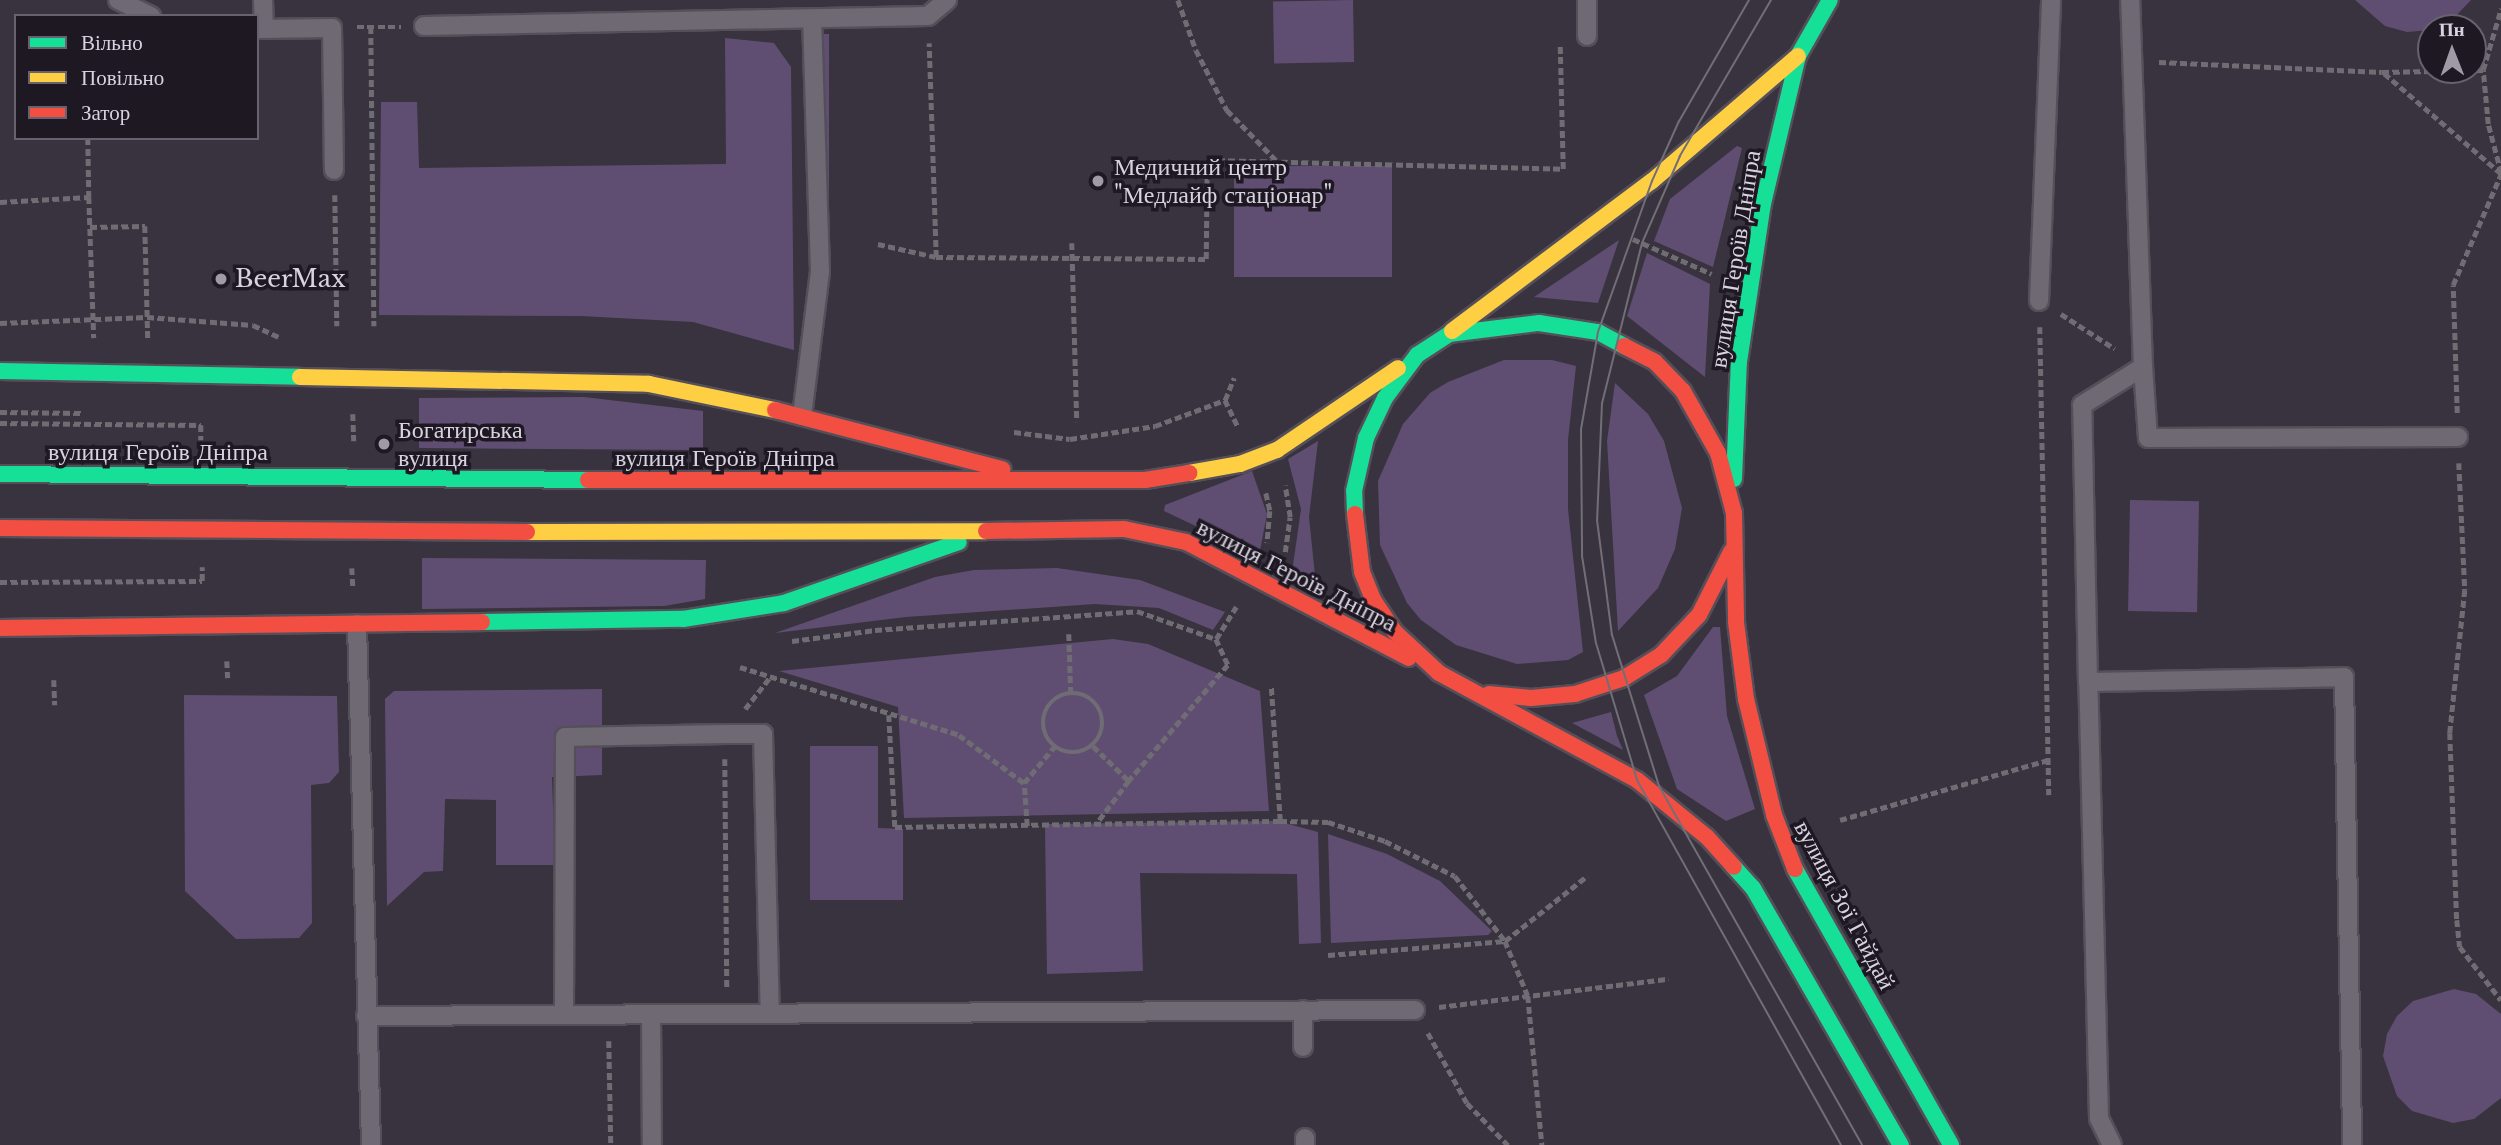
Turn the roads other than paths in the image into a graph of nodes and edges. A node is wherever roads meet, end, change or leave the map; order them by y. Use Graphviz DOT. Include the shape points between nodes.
graph roads {
  1 [pos="118,0"];
  2 [pos="263,0"];
  3 [pos="947,0"];
  4 [pos="1587,0"];
  5 [pos="1830,0"];
  6 [pos="2050,0"];
  7 [pos="2130,0"];
  8 [pos="146,14"];
  9 [pos="811,19"];
  10 [pos="424,26"];
  11 [pos="261,29"];
  12 [pos="1587,36"];
  13 [pos="1798,56"];
  14 [pos="334,170"];
  15 [pos="2039,301"];
  16 [pos="1449,334"];
  17 [pos="1417,355"];
  18 [pos="2143,367"];
  19 [pos="0,371"];
  20 [pos="802,416"];
  21 [pos="2458,436"];
  22 [pos="0,474"];
  23 [pos="1047,483"];
  24 [pos="1734,513"];
  25 [pos="0,528"];
  26 [pos="1005,528"];
  27 [pos="1734,545"];
  28 [pos="357,624"];
  29 [pos="0,628"];
  30 [pos="1439,673"];
  31 [pos="2088,682"];
  32 [pos="1474,692"];
  33 [pos="1303,1010"];
  34 [pos="1415,1010"];
  35 [pos="770,1013"];
  36 [pos="564,1014"];
  37 [pos="651,1014"];
  38 [pos="366,1016"];
  39 [pos="1303,1047"];
  40 [pos="371,1145"];
  41 [pos="652,1145"];
  42 [pos="1901,1145"];
  43 [pos="1951,1145"];
  44 [pos="2112,1145"];
  45 [pos="2352,1145"];
  1 -- 8 [label="lane"];
  2 -- 11 [label="lane"];
  3 -- 9 [label="lane" via="928,16"];
  4 -- 12 [label="lane"];
  5 -- 13 [label="main road, вулиця Героїв Дніпра"];
  6 -- 15 [label="lane"];
  7 -- 18 [label="lane"];
  9 -- 10 [label="lane"];
  9 -- 20 [label="lane" via="820,271"];
  11 -- 14 [label="lane" via="332,28"];
  13 -- 16 [label="main road, вулиця Героїв Дніпра" via="1652,181"];
  13 -- 24 [label="main road, вулиця Героїв Дніпра" via="1748,290 1737,404"];
  16 -- 17 [label="main road, вулиця Героїв Дніпра"];
  16 -- 24 [label="main road" via="1539,323 1586,329 1615,338 1655,362 1683,391 1705,426 1718,453"];
  17 -- 23 [label="main road, вулиця Героїв Дніпра" via="1277,450 1253,459 1158,478"];
  17 -- 30 [label="main road" via="1385,398 1366,438 1353,491 1355,532 1362,572 1374,601 1395,632"];
  18 -- 21 [label="lane" via="2148,438"];
  18 -- 31 [label="lane" via="2082,405"];
  19 -- 20 [label="main road" via="588,380 649,384"];
  20 -- 23 [label="main road"];
  22 -- 23 [label="main road, вулиця Героїв Дніпра"];
  24 -- 27 [label="main road, вулиця Зої Гайдай"];
  25 -- 26 [label="main road, вулиця Героїв Дніпра" via="801,534"];
  26 -- 28 [label="main road, вулиця Героїв Дніпра" via="784,603 731,614 669,620"];
  26 -- 30 [label="main road, вулиця Героїв Дніпра" via="1124,529 1185,542"];
  27 -- 32 [label="main road" via="1699,615 1661,655 1614,684 1531,698"];
  27 -- 43 [label="main road, вулиця Зої Гайдай" via="1736,622 1746,699 1774,816 1793,866"];
  28 -- 29 [label="main road, вулиця Героїв Дніпра"];
  28 -- 38 [label="lane"];
  30 -- 32 [label="main road"];
  31 -- 44 [label="lane" via="2099,1118"];
  31 -- 45 [label="lane" via="2344,677"];
  32 -- 42 [label="main road" via="1637,780 1707,837 1753,888"];
  33 -- 34 [label="lane"];
  33 -- 35 [label="lane"];
  33 -- 39 [label="lane"];
  35 -- 36 [label="lane" via="763,734 725,734 565,737"];
  35 -- 37 [label="lane"];
  36 -- 37 [label="lane"];
  36 -- 38 [label="lane"];
  37 -- 41 [label="lane"];
  38 -- 40 [label="lane"];
}
